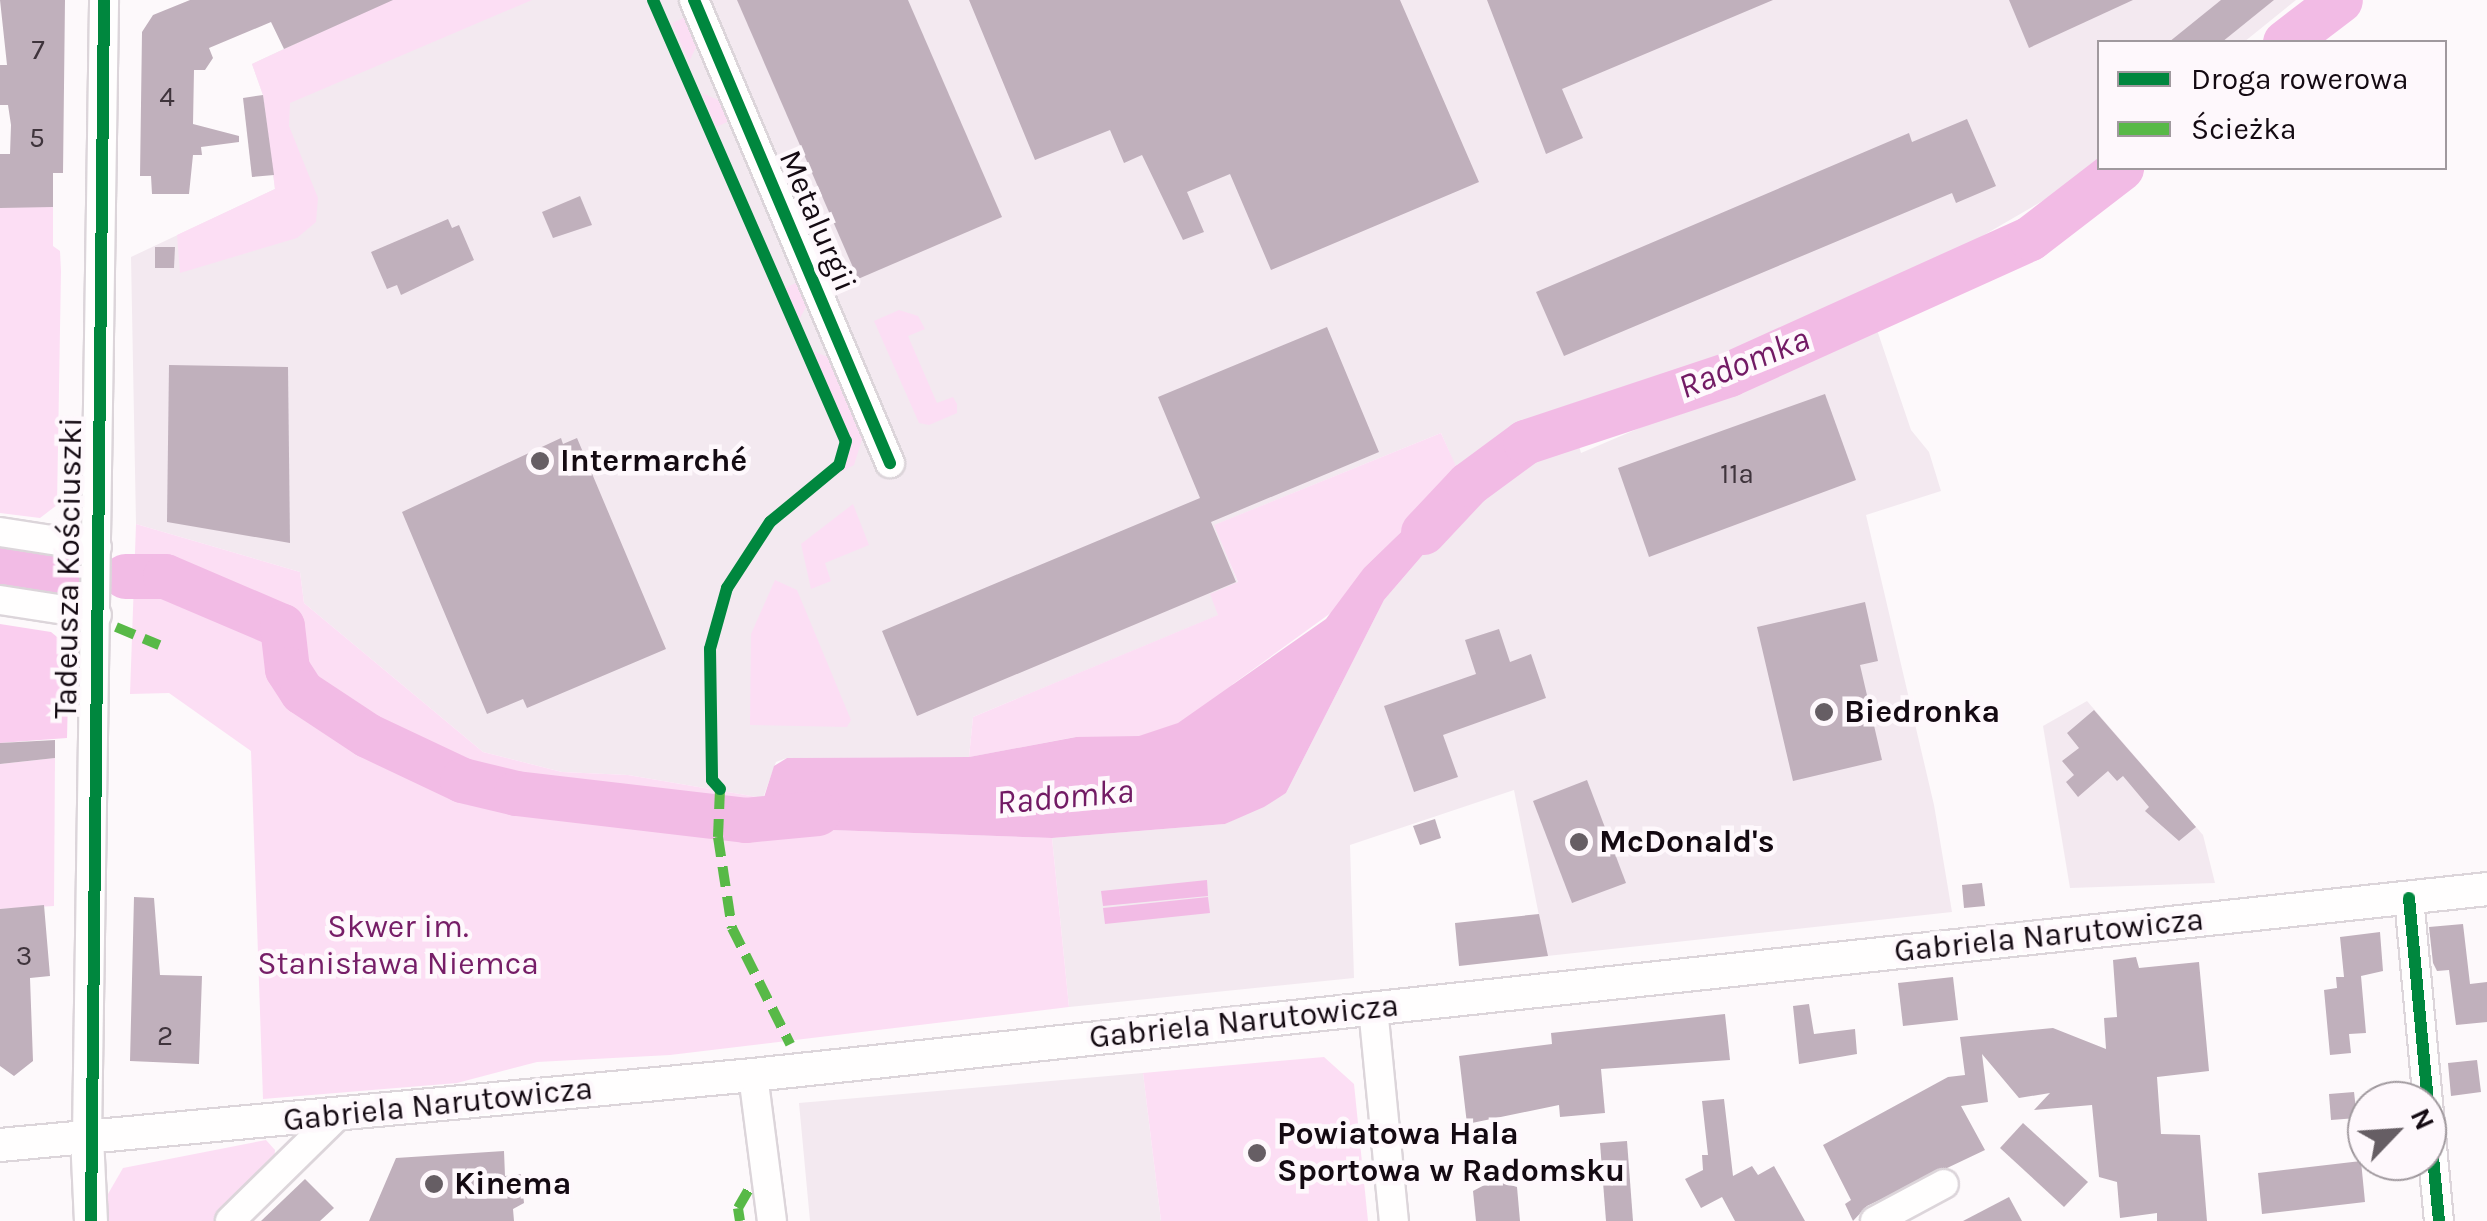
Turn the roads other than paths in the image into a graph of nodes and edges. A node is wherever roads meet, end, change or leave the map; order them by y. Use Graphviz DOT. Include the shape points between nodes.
graph roads {
  1 [pos="104,0"];
  2 [pos="694,0"];
  3 [pos="890,463"];
  4 [pos="0,532"];
  5 [pos="97,547"];
  6 [pos="0,600"];
  7 [pos="96,615"];
  8 [pos="2487,890"];
  9 [pos="2409,898"];
  10 [pos="1373,1008"];
  11 [pos="753,1075"];
  12 [pos="338,1116"];
  13 [pos="88,1138"];
  14 [pos="0,1145"];
  15 [pos="1944,1184"];
  16 [pos="91,1221"];
  17 [pos="230,1221"];
  18 [pos="772,1221"];
  19 [pos="1394,1221"];
  20 [pos="1875,1221"];
  21 [pos="2439,1221"];
  1 -- 5 [label="street, Tadeusza Kościuszki"];
  2 -- 3 [label="street, Metalurgii"];
  4 -- 5 [label="street"];
  5 -- 7 [label="street, Tadeusza Kościuszki"];
  6 -- 7 [label="street"];
  7 -- 13 [label="street, Tadeusza Kościuszki"];
  8 -- 9 [label="main road, Gabriela Narutowicza"];
  9 -- 10 [label="main road, Gabriela Narutowicza"];
  9 -- 21 [label="street"];
  10 -- 11 [label="main road, Gabriela Narutowicza"];
  10 -- 19 [label="street"];
  11 -- 12 [label="main road, Gabriela Narutowicza"];
  11 -- 18 [label="street"];
  12 -- 13 [label="main road, Gabriela Narutowicza"];
  12 -- 17 [label="street"];
  13 -- 14 [label="main road, Gabriela Narutowicza"];
  13 -- 16 [label="main road"];
  15 -- 20 [label="street"];
}
